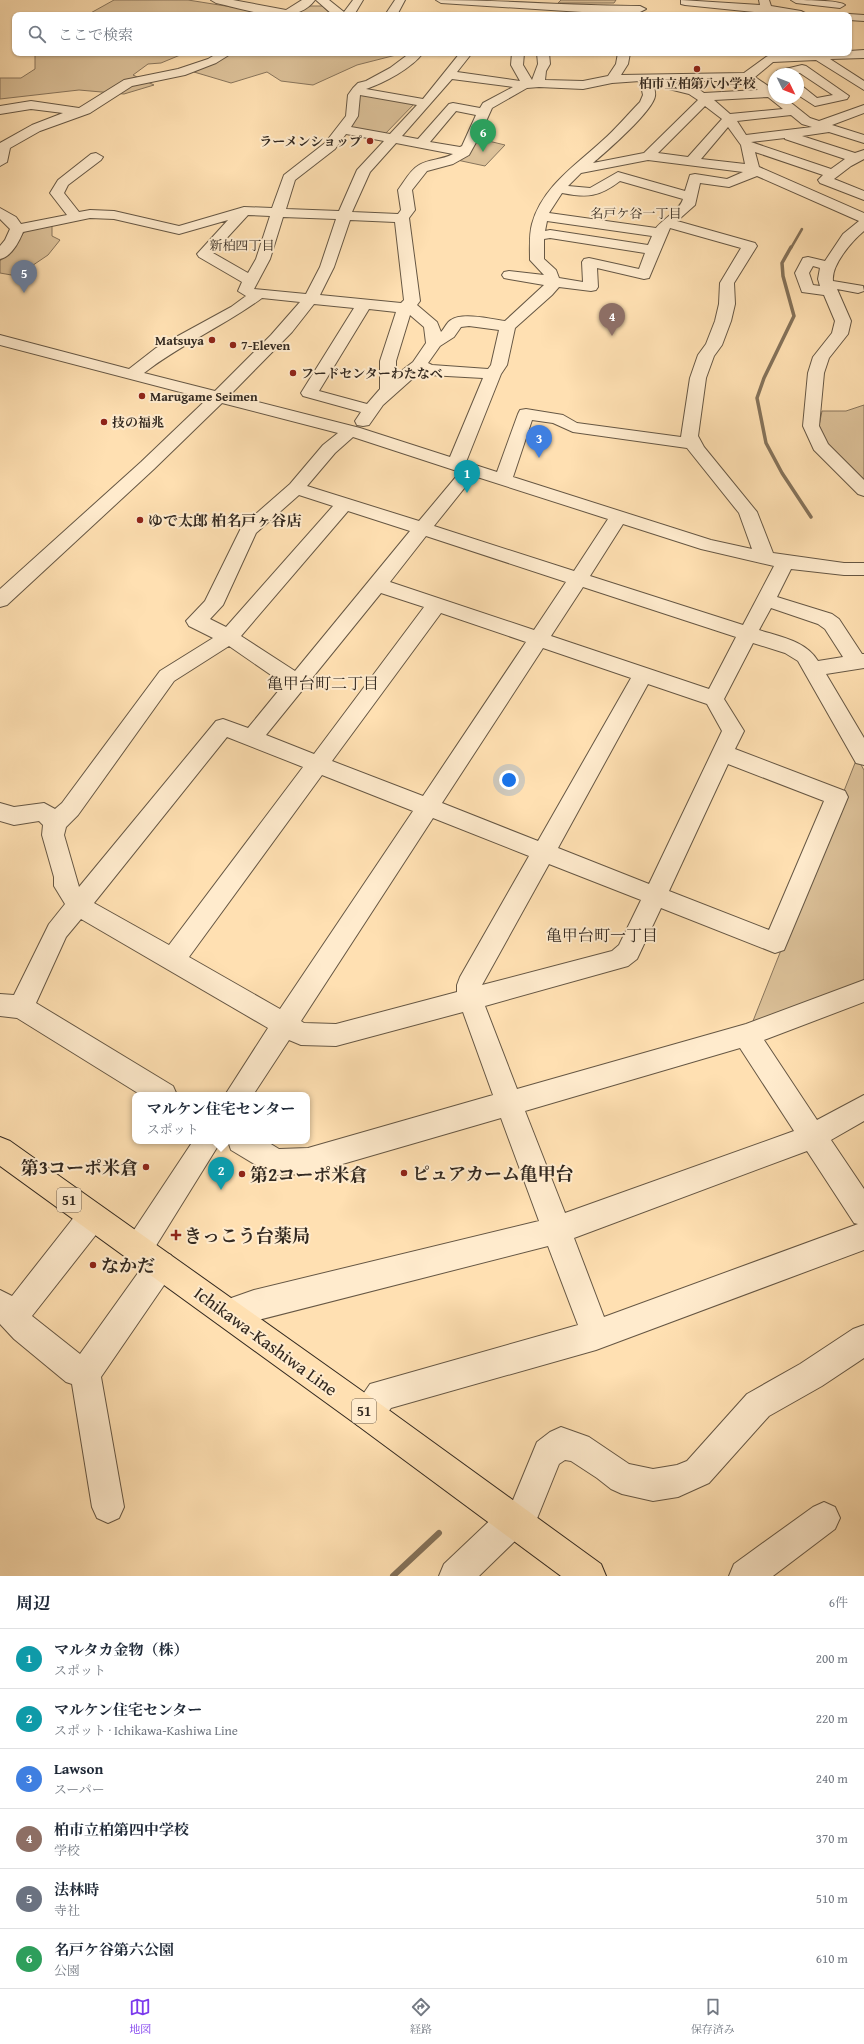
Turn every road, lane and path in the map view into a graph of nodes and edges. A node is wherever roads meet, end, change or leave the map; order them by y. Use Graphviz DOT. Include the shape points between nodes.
graph roads {
  1 [pos="218,0"];
  2 [pos="264,0"];
  3 [pos="310,0"];
  4 [pos="321,0"];
  5 [pos="358,0"];
  6 [pos="400,0"];
  7 [pos="686,0"];
  8 [pos="796,0"];
  9 [pos="493,2"];
  10 [pos="439,4"];
  11 [pos="765,5"];
  12 [pos="840,7"];
  13 [pos="255,8"];
  14 [pos="641,8"];
  15 [pos="543,9"];
  16 [pos="273,12"];
  17 [pos="291,12"];
  18 [pos="334,12"];
  19 [pos="350,12"];
  20 [pos="393,12"];
  21 [pos="488,12"];
  22 [pos="793,12"];
  23 [pos="852,17"];
  24 [pos="864,18"];
  25 [pos="221,56"];
  26 [pos="413,56"];
  27 [pos="464,56"];
  28 [pos="518,56"];
  29 [pos="542,56"];
  30 [pos="623,56"];
  31 [pos="829,56"];
  32 [pos="820,58"];
  33 [pos="762,64"];
  34 [pos="768,68"];
  35 [pos="804,70"];
  36 [pos="450,75"];
  37 [pos="747,77"];
  38 [pos="645,78"];
  39 [pos="612,79"];
  40 [pos="530,84"];
  41 [pos="864,86"];
  42 [pos="357,91"];
  43 [pos="768,92"];
  44 [pos="804,94"];
  45 [pos="768,96"];
  46 [pos="704,98"];
  47 [pos="426,103"];
  48 [pos="785,104"];
  49 [pos="864,109"];
  50 [pos="0,110"];
  51 [pos="795,111"];
  52 [pos="78,112"];
  53 [pos="484,112"];
  54 [pos="728,118"];
  55 [pos="824,127"];
  56 [pos="342,130"];
  57 [pos="784,134"];
  58 [pos="392,139"];
  59 [pos="864,139"];
  60 [pos="745,142"];
  61 [pos="421,144"];
  62 [pos="464,152"];
  63 [pos="859,155"];
  64 [pos="648,156"];
  65 [pos="96,157"];
  66 [pos="0,162"];
  67 [pos="691,162"];
  68 [pos="755,170"];
  69 [pos="574,171"];
  70 [pos="833,174"];
  71 [pos="560,188"];
  72 [pos="864,196"];
  73 [pos="690,197"];
  74 [pos="244,211"];
  75 [pos="0,212"];
  76 [pos="278,212"];
  77 [pos="345,215"];
  78 [pos="542,216"];
  79 [pos="76,217"];
  80 [pos="402,218"];
  81 [pos="864,218"];
  82 [pos="864,224"];
  83 [pos="664,228"];
  84 [pos="17,229"];
  85 [pos="538,236"];
  86 [pos="653,250"];
  87 [pos="0,255"];
  88 [pos="829,266"];
  89 [pos="509,275"];
  90 [pos="552,282"];
  91 [pos="254,287"];
  92 [pos="828,288"];
  93 [pos="858,289"];
  94 [pos="310,299"];
  95 [pos="364,304"];
  96 [pos="407,306"];
  97 [pos="508,326"];
  98 [pos="0,340"];
  99 [pos="434,343"];
  100 [pos="419,365"];
  101 [pos="132,374"];
  102 [pos="493,374"];
  103 [pos="388,390"];
  104 [pos="220,396"];
  105 [pos="371,410"];
  106 [pos="352,432"];
  107 [pos="693,444"];
  108 [pos="463,467"];
  109 [pos="503,480"];
  110 [pos="296,488"];
  111 [pos="864,490"];
  112 [pos="345,503"];
  113 [pos="619,517"];
  114 [pos="422,528"];
  115 [pos="765,558"];
  116 [pos="785,562"];
  117 [pos="864,569"];
  118 [pos="578,579"];
  119 [pos="376,584"];
  120 [pos="0,600"];
  121 [pos="766,600"];
  122 [pos="437,604"];
  123 [pos="748,634"];
  124 [pos="229,637"];
  125 [pos="538,639"];
  126 [pos="860,661"];
  127 [pos="813,669"];
  128 [pos="643,676"];
  129 [pos="297,683"];
  130 [pos="714,699"];
  131 [pos="252,738"];
  132 [pos="722,753"];
  133 [pos="864,757"];
  134 [pos="318,764"];
  135 [pos="427,807"];
  136 [pos="0,812"];
  137 [pos="55,823"];
  138 [pos="544,853"];
  139 [pos="655,896"];
  140 [pos="78,905"];
  141 [pos="173,959"];
  142 [pos="864,991"];
  143 [pos="470,998"];
  144 [pos="10,1006"];
  145 [pos="284,1025"];
  146 [pos="746,1035"];
  147 [pos="159,1092"];
  148 [pos="240,1092"];
  149 [pos="510,1103"];
  150 [pos="864,1107"];
  151 [pos="814,1136"];
  152 [pos="206,1144"];
  153 [pos="245,1144"];
  154 [pos="0,1150"];
  155 [pos="864,1213"];
  156 [pos="92,1217"];
  157 [pos="557,1230"];
  158 [pos="864,1236"];
  159 [pos="149,1257"];
  160 [pos="7,1311"];
  161 [pos="227,1313"];
  162 [pos="596,1335"];
  163 [pos="864,1340"];
  164 [pos="84,1368"];
  165 [pos="368,1414"];
  166 [pos="108,1507"];
  167 [pos="824,1518"];
  168 [pos="516,1522"];
  169 [pos="456,1576"];
  170 [pos="589,1576"];
  171 [pos="746,1576"];
  1 -- 13 [label="street"];
  2 -- 13 [label="street"];
  3 -- 17 [label="street"];
  4 -- 18 [label="street" via="327,2"];
  5 -- 19 [label="street"];
  6 -- 20 [label="street"];
  7 -- 11 [label="street" via="685,2"];
  8 -- 12 [label="street"];
  9 -- 10 [label="street"];
  9 -- 15 [label="street"];
  9 -- 21 [label="street"];
  11 -- 22 [label="street"];
  13 -- 16 [label="street"];
  14 -- 15 [label="street"];
  23 -- 24 [label="street"];
  25 -- 52 [label="street" via="181,72 128,82 86,110"];
  26 -- 42 [label="street" via="382,79 362,86"];
  27 -- 36 [label="street"];
  28 -- 40 [label="street" via="517,64"];
  29 -- 40 [label="street" via="544,64"];
  30 -- 39 [label="street" via="622,64"];
  31 -- 32 [label="street"];
  32 -- 33 [label="street" via="770,59"];
  32 -- 41 [label="street"];
  33 -- 34 [label="street"];
  33 -- 37 [label="street"];
  35 -- 44 [label="street" via="843,96 815,102"];
  36 -- 40 [label="street"];
  36 -- 47 [label="street"];
  37 -- 38 [label="street"];
  37 -- 43 [label="street"];
  38 -- 39 [label="street"];
  38 -- 46 [label="street" via="685,88"];
  38 -- 69 [label="street" via="649,95 646,103 608,143"];
  39 -- 40 [label="street" via="583,85"];
  40 -- 53 [label="street" via="487,106"];
  42 -- 47 [label="street"];
  42 -- 56 [label="street" via="354,95 352,116"];
  45 -- 46 [label="street"];
  46 -- 54 [label="street"];
  46 -- 64 [label="street"];
  47 -- 58 [label="street"];
  48 -- 51 [label="street"];
  49 -- 55 [label="street"];
  50 -- 52 [label="street" via="31,105"];
  51 -- 54 [label="street"];
  51 -- 55 [label="street" via="806,121"];
  52 -- 66 [label="street" via="36,128 4,146"];
  53 -- 61 [label="street" via="453,107"];
  53 -- 62 [label="street"];
  54 -- 60 [label="street"];
  54 -- 67 [label="street"];
  55 -- 57 [label="street"];
  55 -- 59 [label="street"];
  56 -- 58 [label="street"];
  56 -- 76 [label="street" via="330,146 289,178"];
  57 -- 60 [label="street"];
  57 -- 63 [label="street"];
  58 -- 61 [label="street"];
  58 -- 77 [label="street" via="364,170 356,183"];
  60 -- 68 [label="street"];
  60 -- 70 [label="street"];
  61 -- 62 [label="street"];
  62 -- 80 [label="street" via="446,164 425,167 420,171 405,190 408,210"];
  63 -- 70 [label="street"];
  64 -- 67 [label="street"];
  64 -- 69 [label="street"];
  65 -- 79 [label="street" via="63,183 57,193"];
  67 -- 68 [label="street"];
  68 -- 73 [label="street" via="729,183 695,178"];
  68 -- 81 [label="street"];
  69 -- 71 [label="street"];
  70 -- 72 [label="street" via="825,180"];
  71 -- 73 [label="street" via="587,194 618,176"];
  71 -- 78 [label="street"];
  73 -- 83 [label="street" via="688,205"];
  74 -- 76 [label="street"];
  74 -- 79 [label="street" via="179,230 114,215 90,214"];
  74 -- 91 [label="street" via="204,254"];
  75 -- 84 [label="street" via="11,220"];
  76 -- 77 [label="street"];
  76 -- 91 [label="street"];
  77 -- 80 [label="street"];
  77 -- 94 [label="street" via="329,264"];
  78 -- 83 [label="street"];
  78 -- 85 [label="street"];
  79 -- 84 [label="street"];
  80 -- 96 [label="street" via="412,301"];
  82 -- 88 [label="street" via="848,237"];
  83 -- 86 [label="street"];
  83 -- 107 [label="street" via="750,246 728,283 723,321 698,378 689,436"];
  84 -- 87 [label="street"];
  85 -- 86 [label="street" via="550,234"];
  85 -- 90 [label="street" via="537,260 551,273"];
  86 -- 90 [label="street" via="644,275 589,262 591,287"];
  88 -- 92 [label="street" via="825,279"];
  88 -- 92 [label="street" via="808,261 802,273 807,289"];
  89 -- 90 [label="street"];
  90 -- 97 [label="street" via="547,292"];
  91 -- 94 [label="street"];
  91 -- 101 [label="street" via="236,310 162,352"];
  92 -- 93 [label="street" via="839,285"];
  92 -- 111 [label="street" via="843,320 840,334 821,357 816,373 811,426 820,446"];
  94 -- 95 [label="street"];
  94 -- 104 [label="street" via="284,330"];
  95 -- 96 [label="street"];
  95 -- 105 [label="street" via="309,393"];
  96 -- 99 [label="street" via="432,325"];
  96 -- 103 [label="street" via="388,361"];
  97 -- 99 [label="street" via="469,321 456,324 448,334"];
  97 -- 102 [label="street" via="499,365"];
  98 -- 101 [label="street"];
  99 -- 100 [label="street"];
  100 -- 102 [label="street" via="429,370"];
  100 -- 103 [label="street"];
  101 -- 104 [label="street"];
  102 -- 108 [label="street"];
  103 -- 105 [label="street"];
  104 -- 106 [label="street"];
  104 -- 120 [label="street"];
  105 -- 106 [label="street"];
  106 -- 108 [label="street"];
  106 -- 110 [label="street" via="329,449"];
  107 -- 109 [label="street" via="573,427 557,419 526,414"];
  107 -- 115 [label="street" via="748,512"];
  108 -- 109 [label="street"];
  108 -- 114 [label="street"];
  109 -- 113 [label="street"];
  110 -- 112 [label="street"];
  110 -- 124 [label="street" via="248,530 213,605 196,620"];
  112 -- 114 [label="street"];
  112 -- 124 [label="street"];
  113 -- 115 [label="street" via="708,545"];
  113 -- 118 [label="street"];
  114 -- 118 [label="street"];
  114 -- 119 [label="street"];
  115 -- 116 [label="street"];
  116 -- 117 [label="street"];
  116 -- 121 [label="street"];
  118 -- 123 [label="street"];
  118 -- 125 [label="street"];
  119 -- 122 [label="street"];
  119 -- 129 [label="street"];
  121 -- 123 [label="street"];
  121 -- 126 [label="street" via="832,624"];
  122 -- 125 [label="street"];
  122 -- 134 [label="street"];
  123 -- 127 [label="street" via="792,648 805,656"];
  123 -- 130 [label="street"];
  124 -- 129 [label="street"];
  124 -- 137 [label="street" via="167,676 70,809"];
  125 -- 128 [label="street"];
  125 -- 135 [label="street"];
  126 -- 127 [label="street"];
  127 -- 133 [label="street"];
  128 -- 130 [label="street"];
  128 -- 138 [label="street"];
  129 -- 131 [label="street"];
  130 -- 132 [label="street" via="733,731"];
  131 -- 134 [label="street"];
  131 -- 140 [label="street" via="223,727"];
  132 -- 139 [label="street"];
  132 -- 139 [label="street" via="837,797 776,943"];
  134 -- 135 [label="street"];
  134 -- 141 [label="street"];
  135 -- 138 [label="street"];
  135 -- 145 [label="street"];
  136 -- 137 [label="street" via="14,816 44,812"];
  137 -- 140 [label="street" via="54,835 66,877 66,886"];
  138 -- 139 [label="street"];
  138 -- 143 [label="street" via="469,985"];
  139 -- 143 [label="street" via="628,952 619,959"];
  140 -- 141 [label="street"];
  140 -- 144 [label="street" via="57,931"];
  141 -- 145 [label="street"];
  142 -- 146 [label="street"];
  143 -- 145 [label="street" via="336,1035 301,1034"];
  143 -- 149 [label="street"];
  144 -- 147 [label="street"];
  145 -- 148 [label="street"];
  146 -- 149 [label="street"];
  146 -- 151 [label="street"];
  149 -- 153 [label="street" via="308,1161 276,1162"];
  149 -- 157 [label="street"];
  150 -- 151 [label="street"];
  151 -- 155 [label="street"];
  151 -- 157 [label="street"];
  152 -- 159 [label="street"];
  154 -- 156 [label="main road, Ichikawa-Kashiwa Line / 51"];
  156 -- 159 [label="main road, Ichikawa-Kashiwa Line / 51"];
  156 -- 160 [label="street"];
  157 -- 161 [label="street" via="254,1304"];
  157 -- 162 [label="street"];
  158 -- 162 [label="street"];
  159 -- 161 [label="main road, Ichikawa-Kashiwa Line / 51"];
  159 -- 164 [label="street" via="90,1366"];
  160 -- 164 [label="street" via="24,1329 77,1371"];
  161 -- 165 [label="main road, Ichikawa-Kashiwa Line / 51"];
  162 -- 165 [label="street" via="381,1395"];
  163 -- 168 [label="street" via="811,1375 758,1405 698,1472 678,1481 653,1485 622,1478 578,1448 561,1443 548,1453"];
  164 -- 166 [label="street"];
  165 -- 168 [label="main road, Ichikawa-Kashiwa Line / 51"];
  167 -- 171 [label="street"];
  168 -- 169 [label="street"];
  168 -- 170 [label="main road, Ichikawa-Kashiwa Line / 51"];
}
